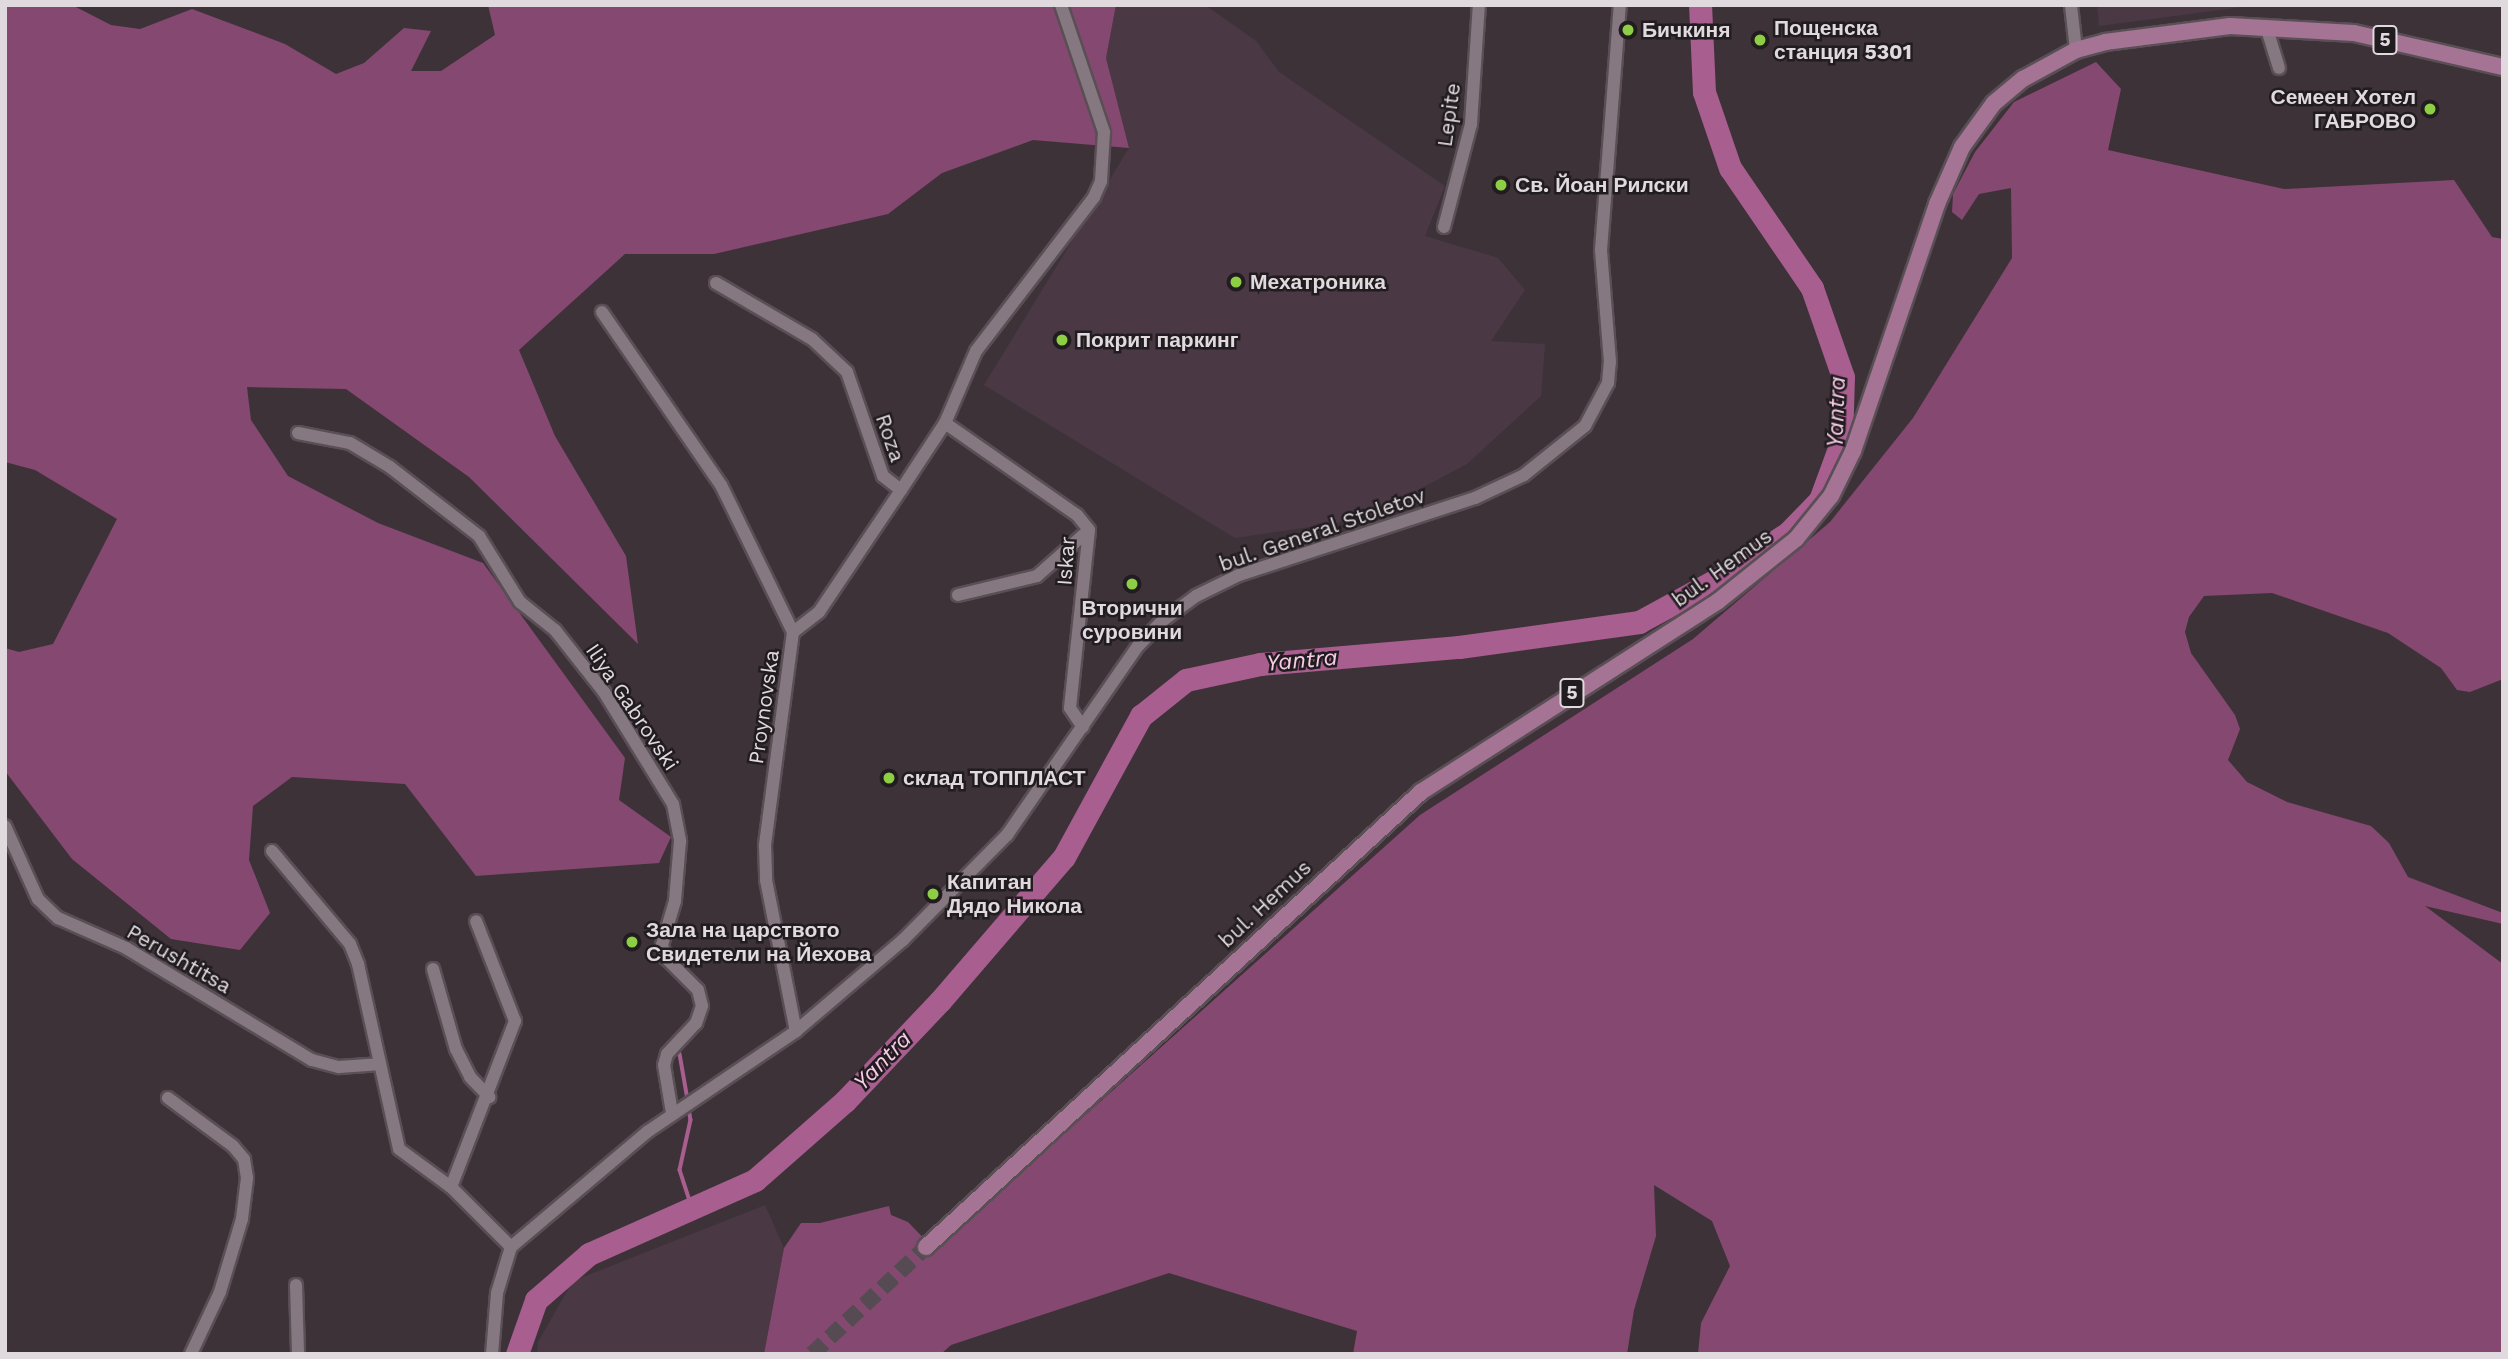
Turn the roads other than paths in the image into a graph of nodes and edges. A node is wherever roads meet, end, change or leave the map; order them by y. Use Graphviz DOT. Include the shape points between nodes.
graph roads {
  1 [pos="1061,5"];
  2 [pos="1479,5"];
  3 [pos="1620,5"];
  4 [pos="2071,5"];
  5 [pos="2266,26"];
  6 [pos="2076,50"];
  7 [pos="2276,62"];
  8 [pos="2503,67"];
  9 [pos="1444,227"];
  10 [pos="716,284"];
  11 [pos="602,313"];
  12 [pos="945,423"];
  13 [pos="298,433"];
  14 [pos="901,490"];
  15 [pos="1089,530"];
  16 [pos="958,595"];
  17 [pos="793,632"];
  18 [pos="1083,727"];
  19 [pos="5,826"];
  20 [pos="272,851"];
  21 [pos="476,921"];
  22 [pos="433,969"];
  23 [pos="796,1031"];
  24 [pos="378,1063"];
  25 [pos="489,1097"];
  26 [pos="168,1098"];
  27 [pos="676,1110"];
  28 [pos="451,1187"];
  29 [pos="511,1247"];
  30 [pos="926,1247"];
  31 [pos="296,1285"];
  32 [pos="191,1354"];
  33 [pos="298,1354"];
  34 [pos="492,1354"];
  1 -- 12 [label="street" via="1104,132 1101,181 1094,197 976,351"];
  2 -- 9 [label="street, Lepite" via="1471,124"];
  3 -- 18 [label="street, bul. General Stoletov" via="1601,250 1610,362 1608,383 1585,426 1524,475 1475,498 1240,575 1196,596 1138,646"];
  4 -- 6 [label="street"];
  5 -- 6 [label="main road, bul. Hemus / 5" via="2179,30"];
  5 -- 7 [label="street"];
  5 -- 8 [label="main road, bul. Hemus / 5" via="2354,33"];
  6 -- 30 [label="main road, bul. Hemus / 5" via="2023,79 1994,103 1962,147 1937,204 1853,451 1831,496 1796,539 1717,602 1421,792"];
  10 -- 14 [label="street, Roza" via="812,340 839,363 847,372 883,476"];
  11 -- 17 [label="street, Proynovska" via="721,485"];
  12 -- 14 [label="street"];
  12 -- 15 [label="street, Iskar" via="1077,515"];
  13 -- 27 [label="street, Iliya Gabrovski" via="350,443 390,467 479,536 520,602 555,630 604,692 673,804 680,841 675,901 662,945 666,958 698,990 702,1006 696,1023 664,1065"];
  14 -- 17 [label="street, Roza" via="819,612"];
  15 -- 16 [label="street" via="1037,576"];
  15 -- 18 [label="street, Iskar" via="1070,708"];
  17 -- 23 [label="street, Proynovska" via="765,846 766,880"];
  18 -- 23 [label="street, bul. General Stoletov" via="988,857 903,940"];
  19 -- 24 [label="street, Perushtitsa" via="38,899 58,918 125,948 312,1060 338,1067"];
  20 -- 24 [label="street" via="350,944"];
  21 -- 25 [label="street" via="515,1021"];
  22 -- 25 [label="street" via="456,1049 470,1077"];
  23 -- 27 [label="street, bul. General Stoletov"];
  24 -- 28 [label="street" via="399,1149"];
  25 -- 28 [label="street"];
  26 -- 32 [label="street" via="233,1146 244,1159 247,1178 242,1219 220,1292"];
  27 -- 29 [label="street, bul. General Stoletov"];
  28 -- 29 [label="street"];
  29 -- 34 [label="street" via="498,1293"];
  31 -- 33 [label="street"];
}
